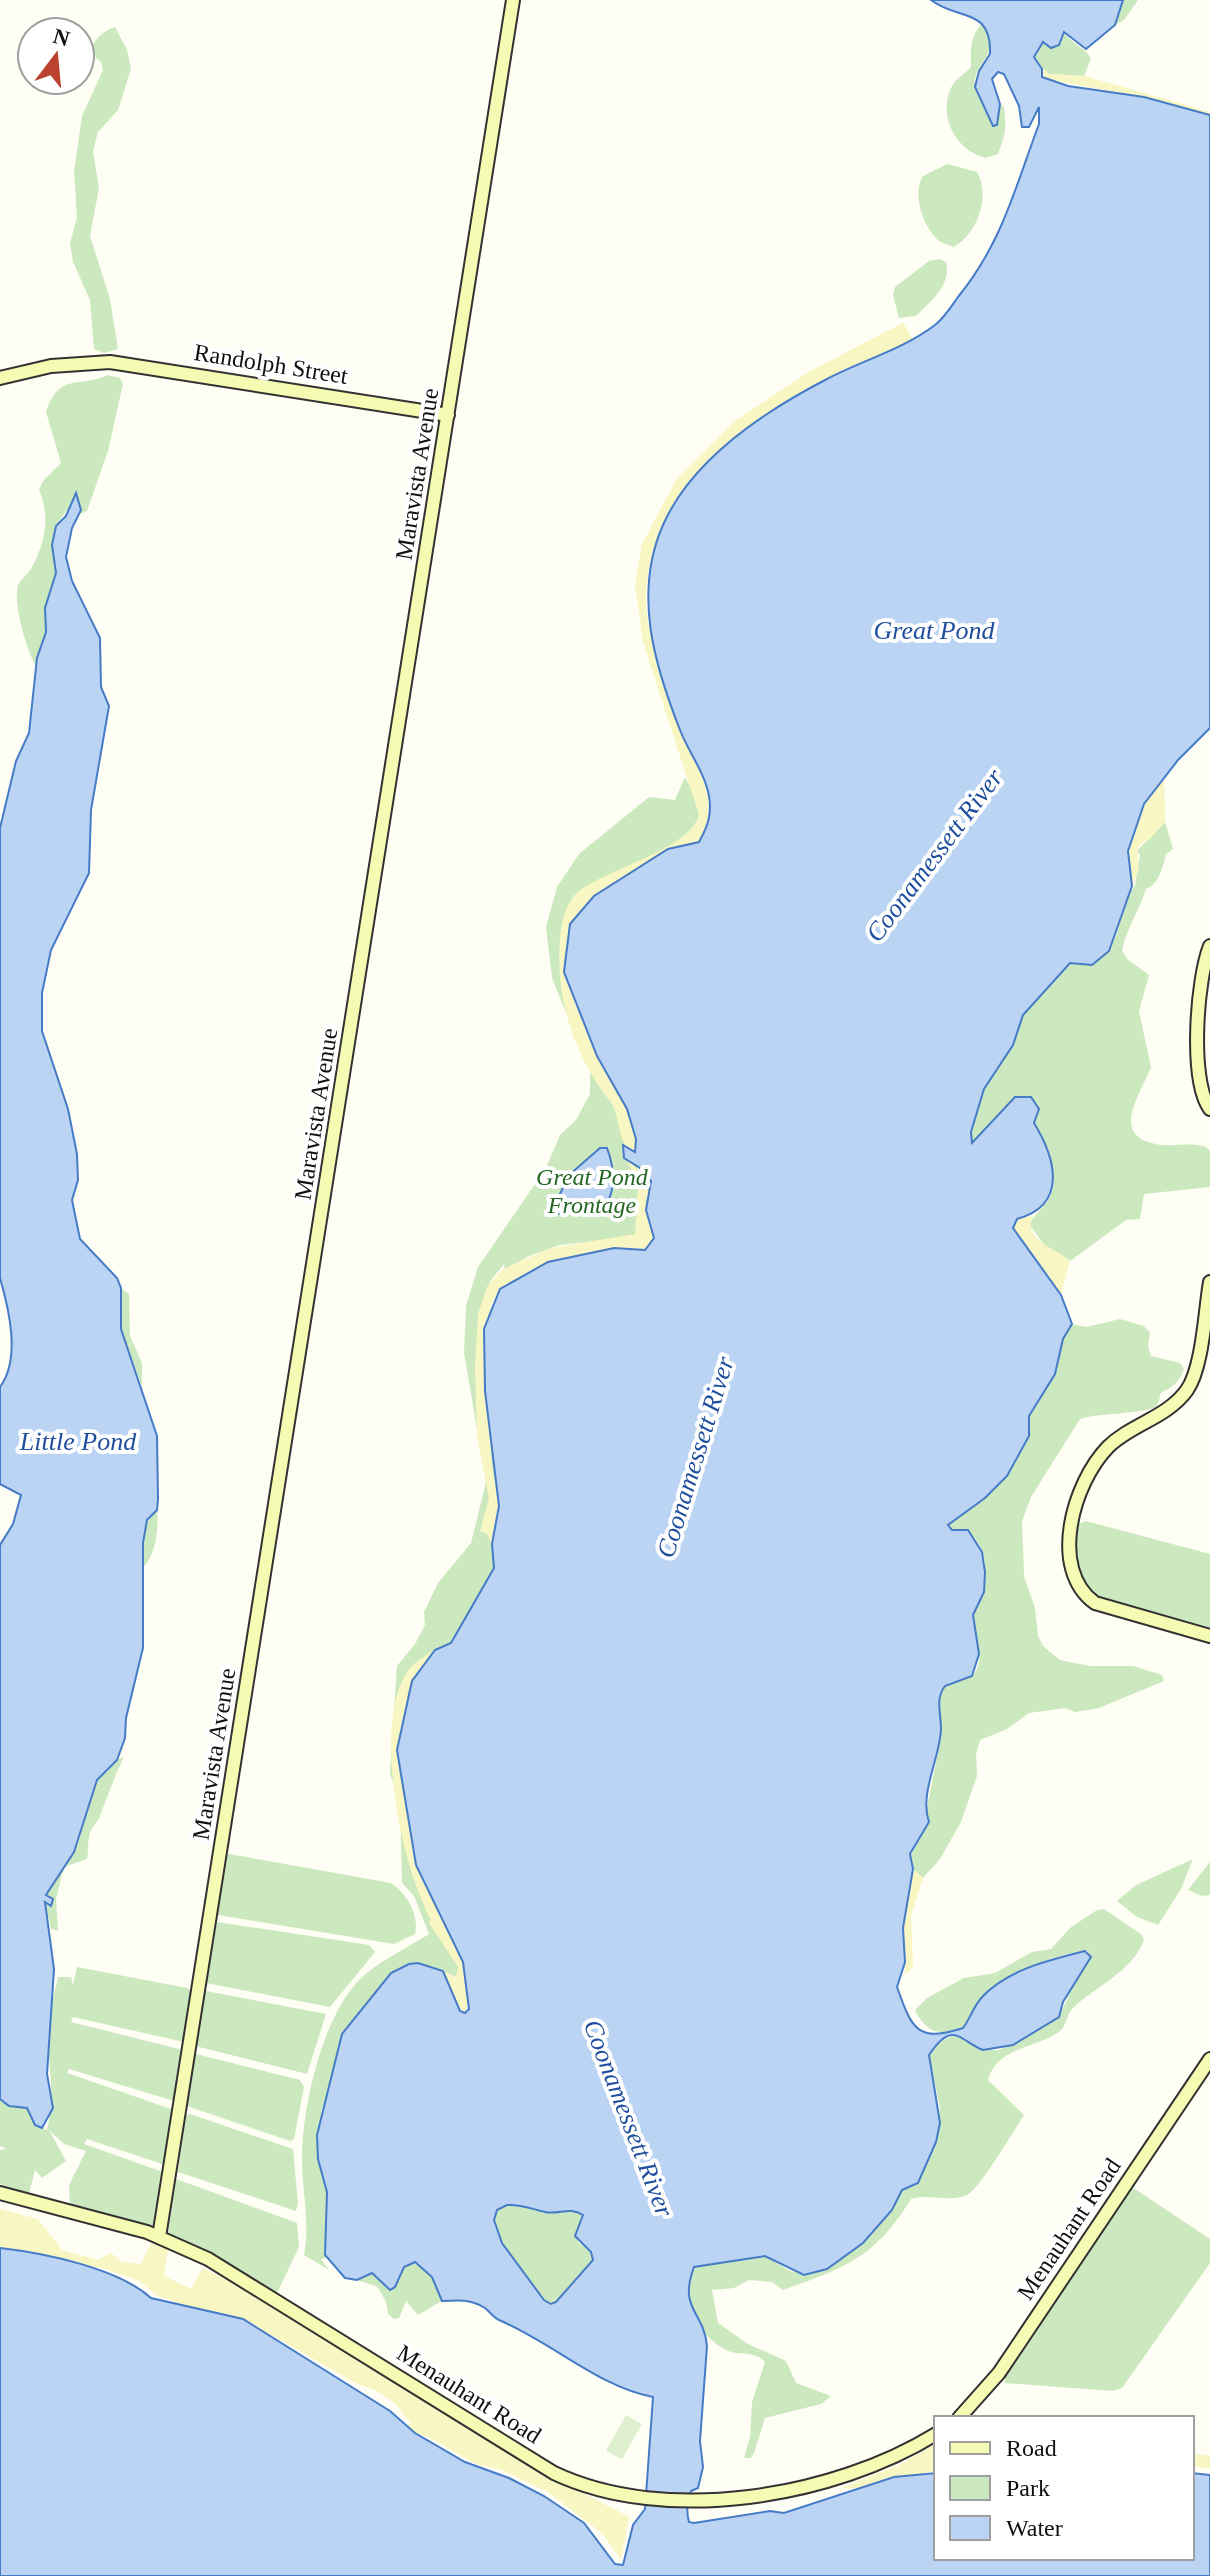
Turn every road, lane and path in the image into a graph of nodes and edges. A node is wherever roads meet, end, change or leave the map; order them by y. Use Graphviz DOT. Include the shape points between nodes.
graph roads {
  1 [pos="512,0"];
  2 [pos="0,378"];
  3 [pos="448,415"];
  4 [pos="1210,946"];
  5 [pos="1210,1109"];
  6 [pos="1210,1282"];
  7 [pos="1210,1636"];
  8 [pos="1210,2059"];
  9 [pos="0,2193"];
  10 [pos="159,2237"];
  11 [pos="961,2416"];
  12 [pos="934,2435"];
  1 -- 3 [label="main road, Maravista Avenue"];
  2 -- 3 [label="main road, Randolph Street" via="86,362 130,364"];
  3 -- 10 [label="main road, Maravista Avenue"];
  4 -- 5 [label="main road" via="1200,988 1199,1054 1201,1088"];
  6 -- 7 [label="main road" via="1189,1387 1171,1407 1108,1447 1079,1498 1071,1527 1071,1556 1089,1599 1116,1612"];
  8 -- 11 [label="main road, Menauhant Road" via="999,2373"];
  9 -- 10 [label="main road, Menauhant Road"];
  10 -- 12 [label="main road, Menauhant Road" via="257,2288 554,2473 592,2488 693,2498 770,2495 823,2484"];
}
